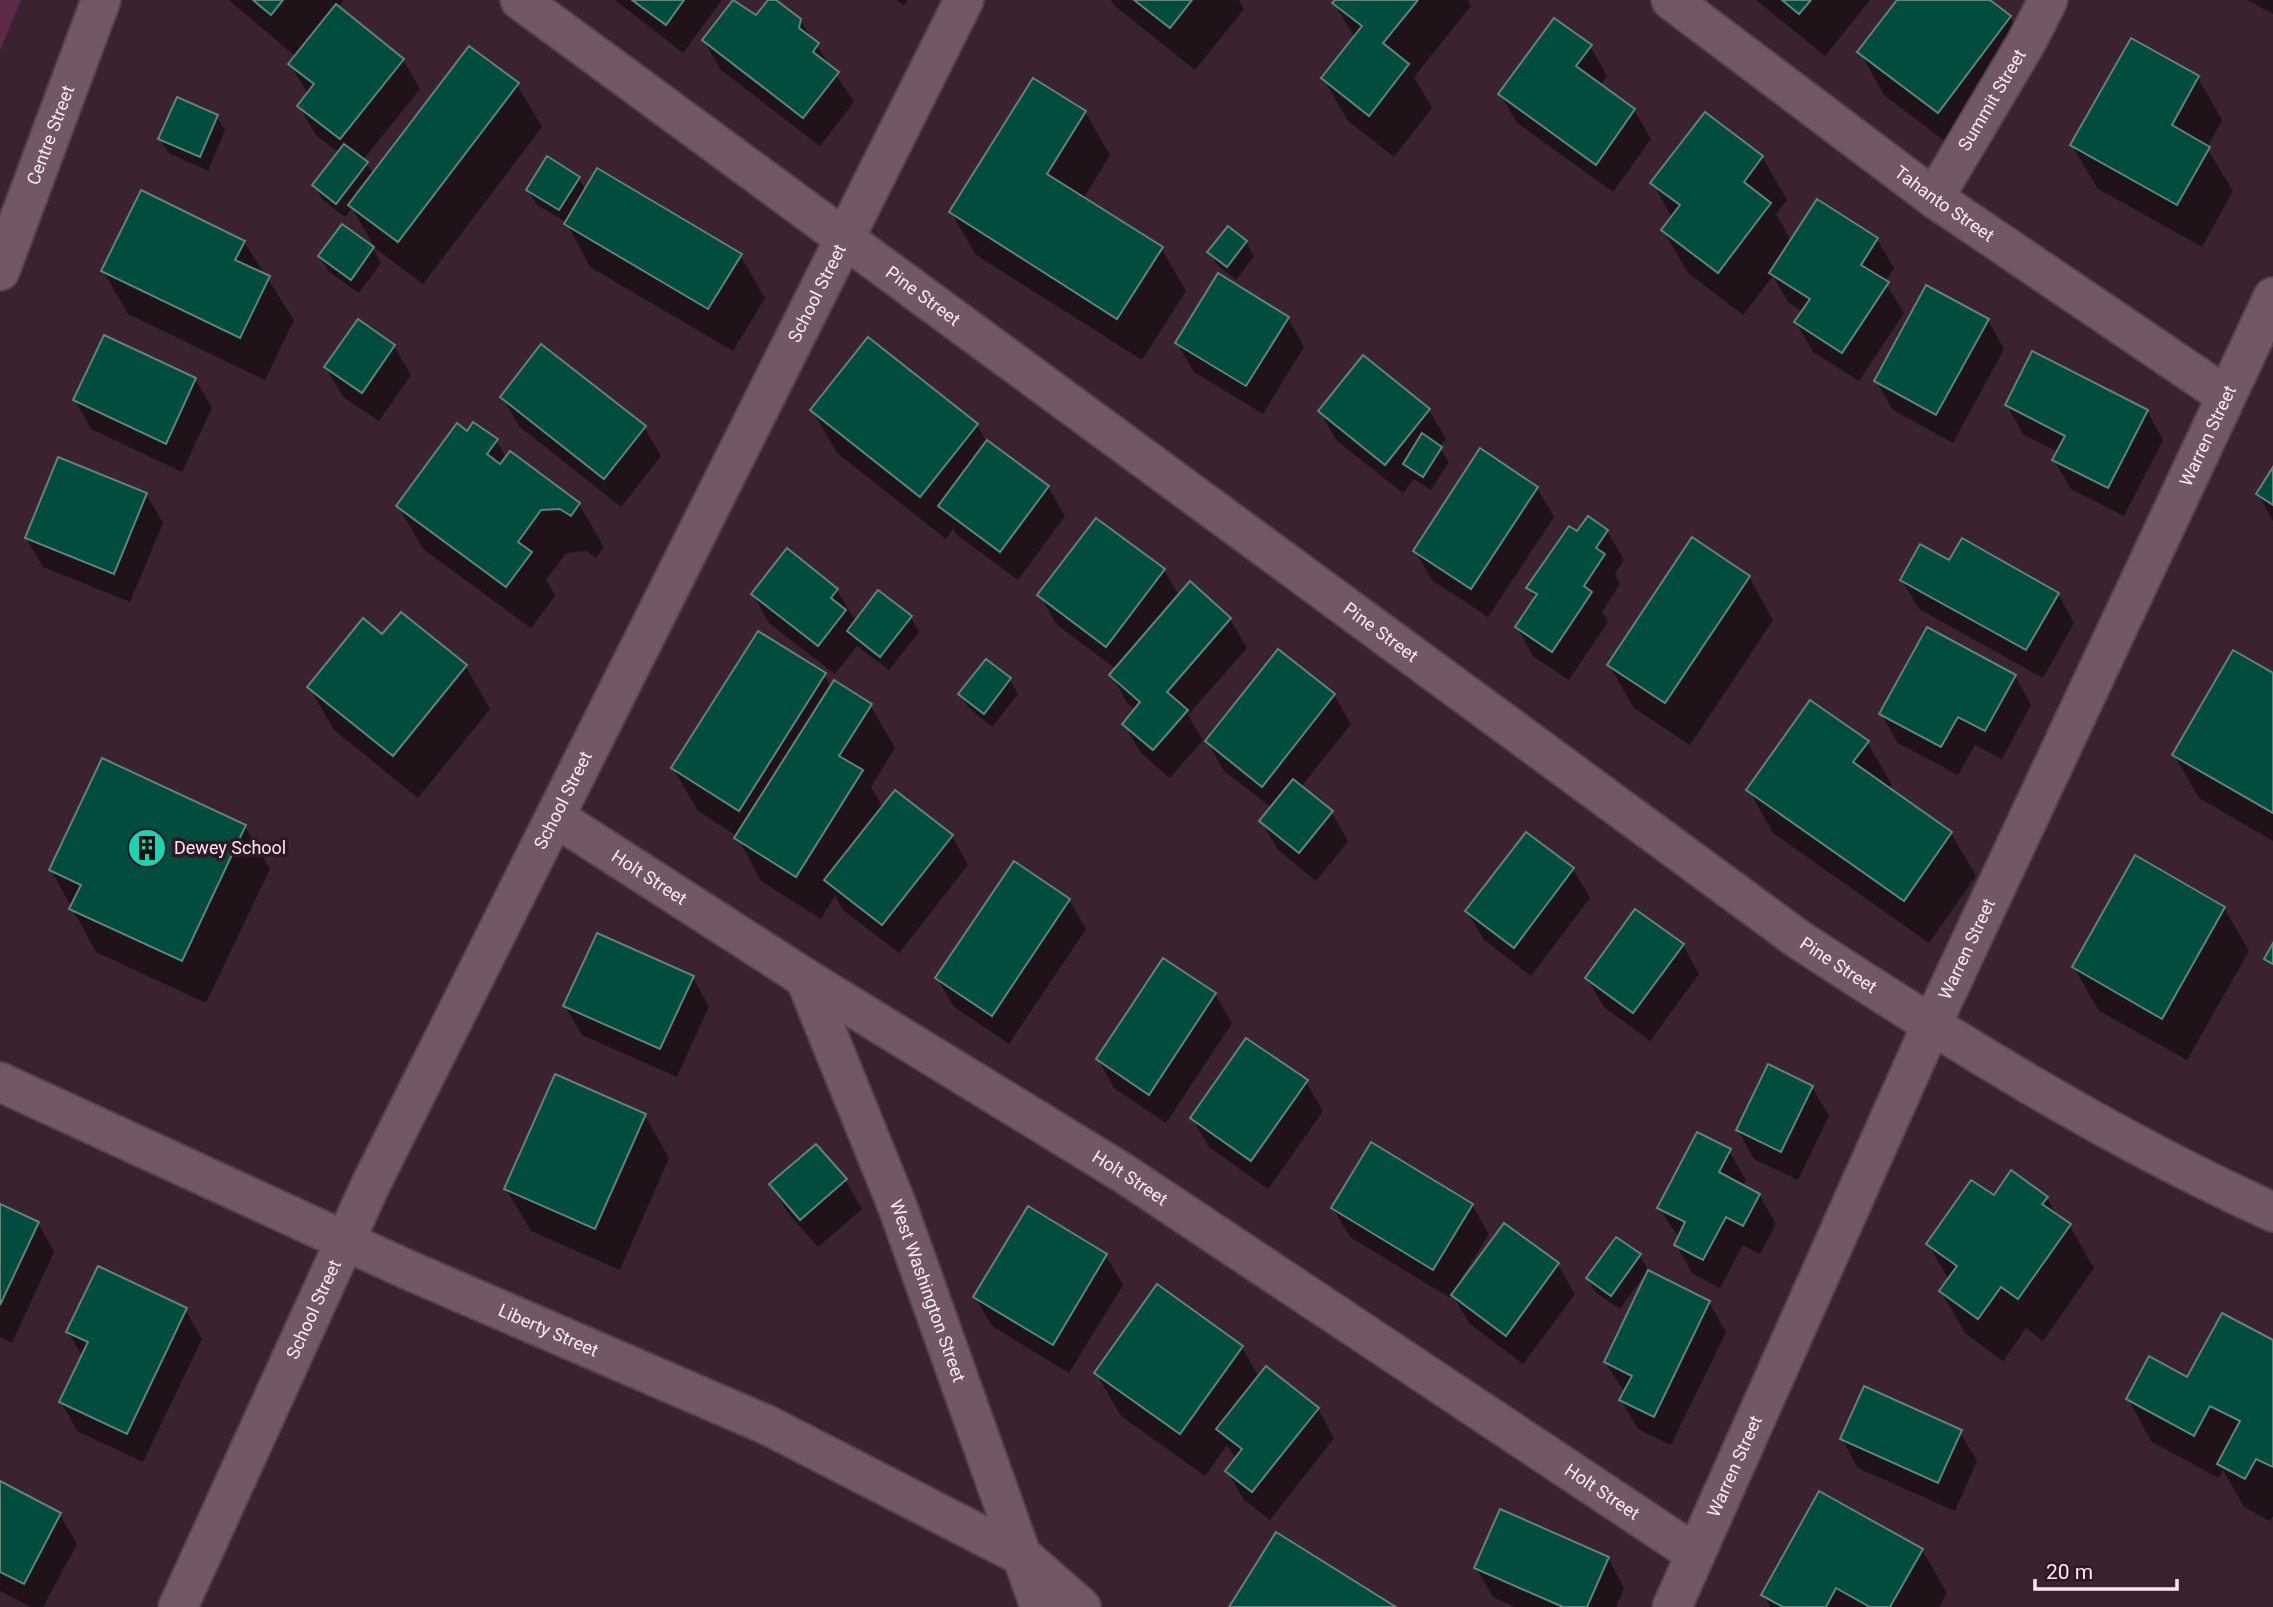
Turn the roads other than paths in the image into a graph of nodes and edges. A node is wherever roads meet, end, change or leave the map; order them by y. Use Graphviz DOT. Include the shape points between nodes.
graph roads {
  1 [pos="101,0"];
  2 [pos="520,0"];
  3 [pos="964,0"];
  4 [pos="1671,0"];
  5 [pos="2048,0"];
  6 [pos="1934,198"];
  7 [pos="843,239"];
  8 [pos="0,271"];
  9 [pos="2273,297"];
  10 [pos="2227,396"];
  11 [pos="555,817"];
  12 [pos="805,978"];
  13 [pos="1931,1026"];
  14 [pos="0,1083"];
  15 [pos="2273,1212"];
  16 [pos="345,1241"];
  17 [pos="1695,1553"];
  18 [pos="1024,1557"];
  19 [pos="178,1607"];
  20 [pos="1040,1607"];
  21 [pos="1081,1607"];
  22 [pos="1672,1607"];
  1 -- 8 [label="street, Centre Street"];
  2 -- 7 [label="street, Pine Street"];
  3 -- 7 [label="street, School Street"];
  4 -- 6 [label="street, Tahanto Street"];
  5 -- 6 [label="street, Summit Street"];
  6 -- 10 [label="street, Tahanto Street"];
  7 -- 11 [label="street, School Street"];
  7 -- 13 [label="street, Pine Street" via="1786,930"];
  9 -- 10 [label="street, Warren Street"];
  10 -- 13 [label="street, Warren Street"];
  11 -- 12 [label="street, Holt Street"];
  11 -- 16 [label="street, School Street"];
  12 -- 17 [label="street, Holt Street" via="1123,1172"];
  12 -- 18 [label="street, West Washington Street" via="898,1208"];
  13 -- 15 [label="street, Pine Street" via="2064,1107"];
  13 -- 17 [label="street, Warren Street"];
  14 -- 16 [label="street, Liberty Street"];
  16 -- 18 [label="street, Liberty Street" via="767,1425"];
  16 -- 19 [label="street, School Street"];
  17 -- 22 [label="street, Warren Street"];
  18 -- 20 [label="street, West Washington Street"];
  18 -- 21 [label="street, Liberty Street"];
}
